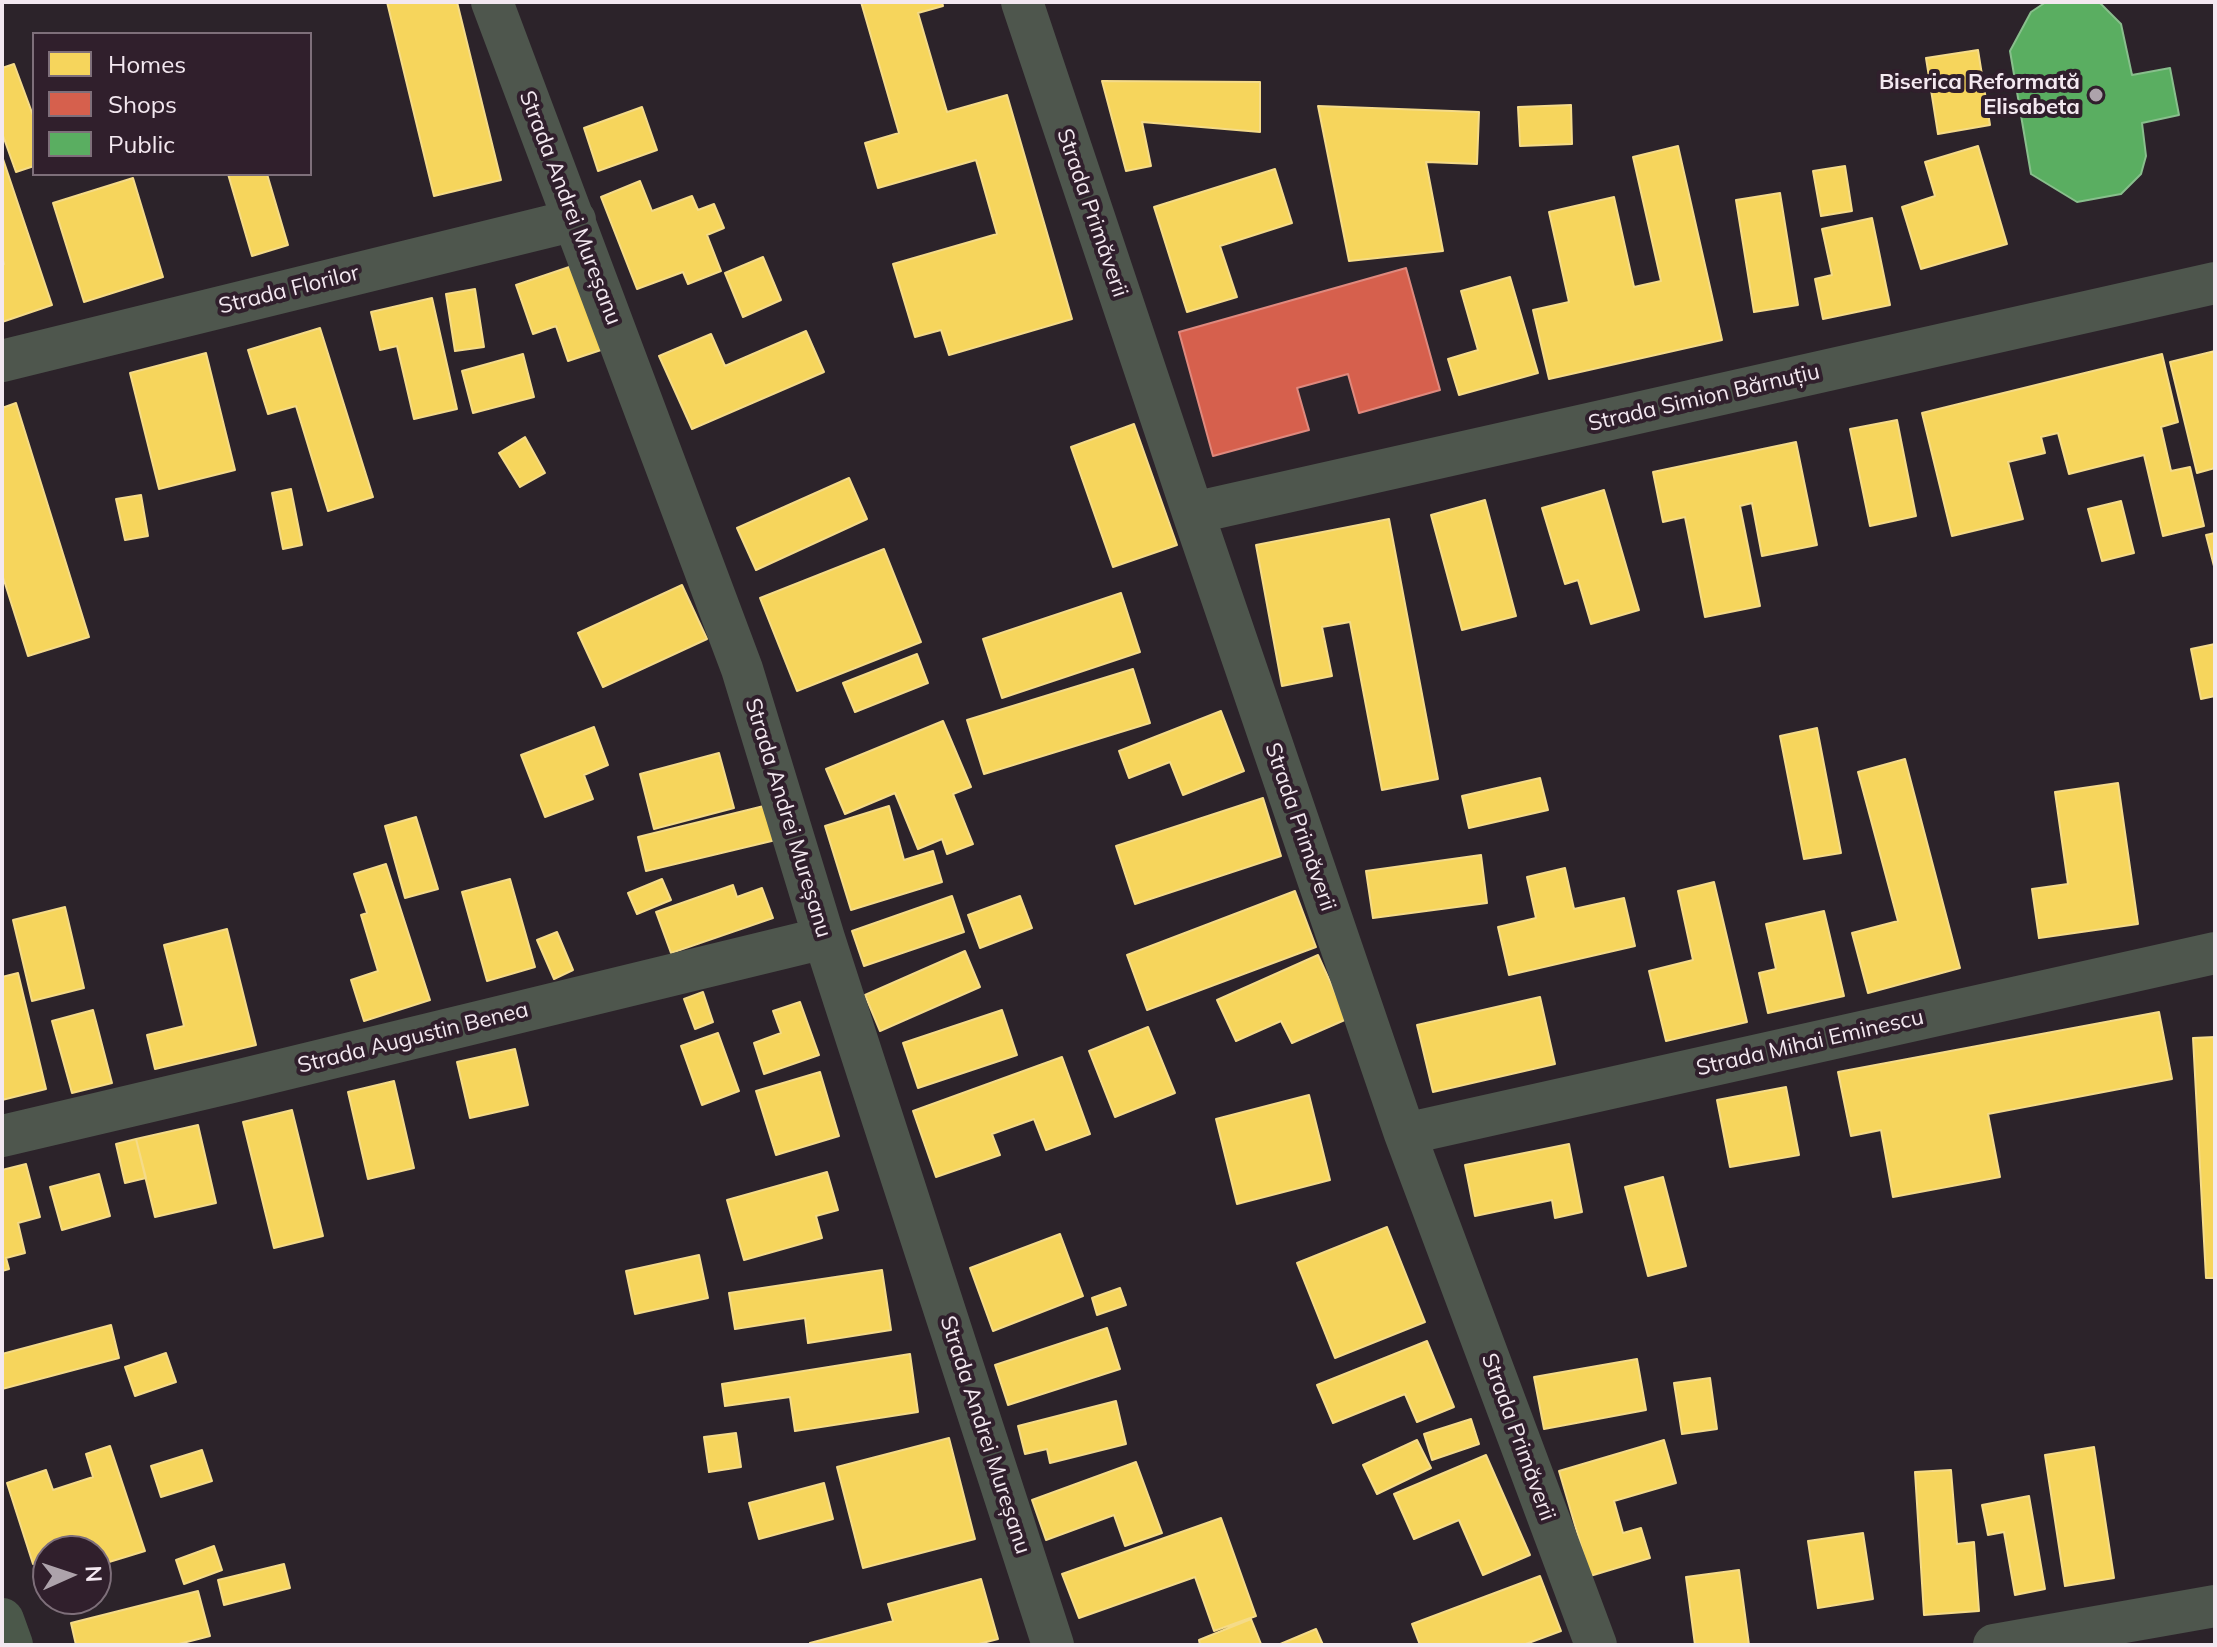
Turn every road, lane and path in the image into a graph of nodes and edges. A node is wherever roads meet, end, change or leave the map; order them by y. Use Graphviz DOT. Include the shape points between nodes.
graph roads {
  1 [pos="492,2"];
  2 [pos="1022,2"];
  3 [pos="575,220"];
  4 [pos="2215,283"];
  5 [pos="2,361"];
  6 [pos="1193,513"];
  7 [pos="824,938"];
  8 [pos="2215,953"];
  9 [pos="1405,1134"];
  10 [pos="2,1136"];
  11 [pos="2215,1606"];
  12 [pos="2,1620"];
  13 [pos="11,1645"];
  14 [pos="1053,1645"];
  15 [pos="1596,1645"];
  16 [pos="1994,1645"];
  1 -- 3 [label="street, Strada Andrei Mureșanu"];
  2 -- 6 [label="street, Strada Primăverii"];
  3 -- 5 [label="street, Strada Florilor"];
  3 -- 7 [label="street, Strada Andrei Mureșanu" via="742,669"];
  4 -- 6 [label="street, Strada Simion Bărnuțiu"];
  6 -- 9 [label="street, Strada Primăverii"];
  7 -- 10 [label="street, Strada Augustin Benea"];
  7 -- 14 [label="street, Strada Andrei Mureșanu"];
  8 -- 9 [label="street, Strada Mihai Eminescu"];
  9 -- 15 [label="street, Strada Primăverii"];
  11 -- 16 [label="street"];
  12 -- 13 [label="main road"];
}
